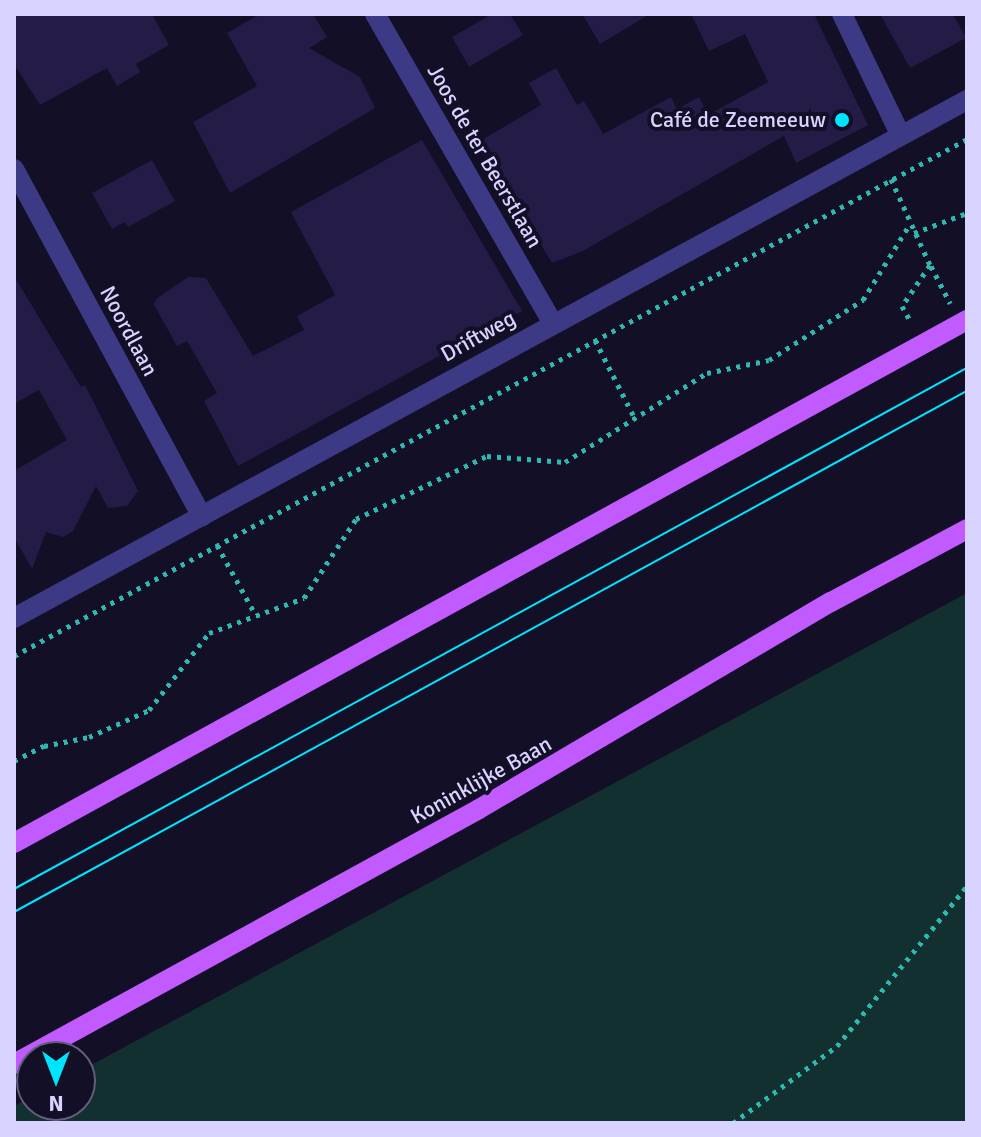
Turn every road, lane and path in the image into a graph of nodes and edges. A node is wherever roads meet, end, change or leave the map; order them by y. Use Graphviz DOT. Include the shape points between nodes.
graph roads {
  1 [pos="375,14"];
  2 [pos="842,14"];
  3 [pos="967,100"];
  4 [pos="900,134"];
  5 [pos="967,139"];
  6 [pos="14,169"];
  7 [pos="891,179"];
  8 [pos="967,213"];
  9 [pos="910,224"];
  10 [pos="914,233"];
  11 [pos="930,265"];
  12 [pos="552,322"];
  13 [pos="964,322"];
  14 [pos="595,340"];
  15 [pos="923,344"];
  16 [pos="634,417"];
  17 [pos="202,516"];
  18 [pos="967,529"];
  19 [pos="217,545"];
  20 [pos="254,612"];
  21 [pos="14,618"];
  22 [pos="14,656"];
  23 [pos="14,761"];
  24 [pos="14,843"];
  25 [pos="967,886"];
  26 [pos="14,1064"];
  27 [pos="733,1123"];
  1 -- 12 [label="street, Joos de ter Beerstlaan"];
  2 -- 4 [label="street"];
  3 -- 4 [label="street, Driftweg"];
  4 -- 12 [label="street, Driftweg"];
  5 -- 7 [label="path"];
  6 -- 17 [label="street, Noordlaan"];
  7 -- 9 [label="path"];
  7 -- 14 [label="path"];
  8 -- 10 [label="path"];
  9 -- 10 [label="path"];
  9 -- 16 [label="path" via="852,310 769,360 707,373"];
  10 -- 11 [label="path"];
  11 -- 13 [label="path"];
  11 -- 15 [label="path" via="902,306"];
  12 -- 17 [label="street, Driftweg"];
  13 -- 15 [label="main road"];
  14 -- 16 [label="path"];
  14 -- 19 [label="path"];
  15 -- 24 [label="main road"];
  16 -- 20 [label="path" via="565,462 548,464 507,454 457,466 356,519 304,598"];
  17 -- 21 [label="street, Driftweg"];
  18 -- 26 [label="main road, Koninklijke Baan" via="831,602 439,831"];
  19 -- 20 [label="path"];
  19 -- 22 [label="path"];
  20 -- 23 [label="path" via="209,633 149,710 89,737 44,746"];
  25 -- 27 [label="path" via="837,1046"];
}
